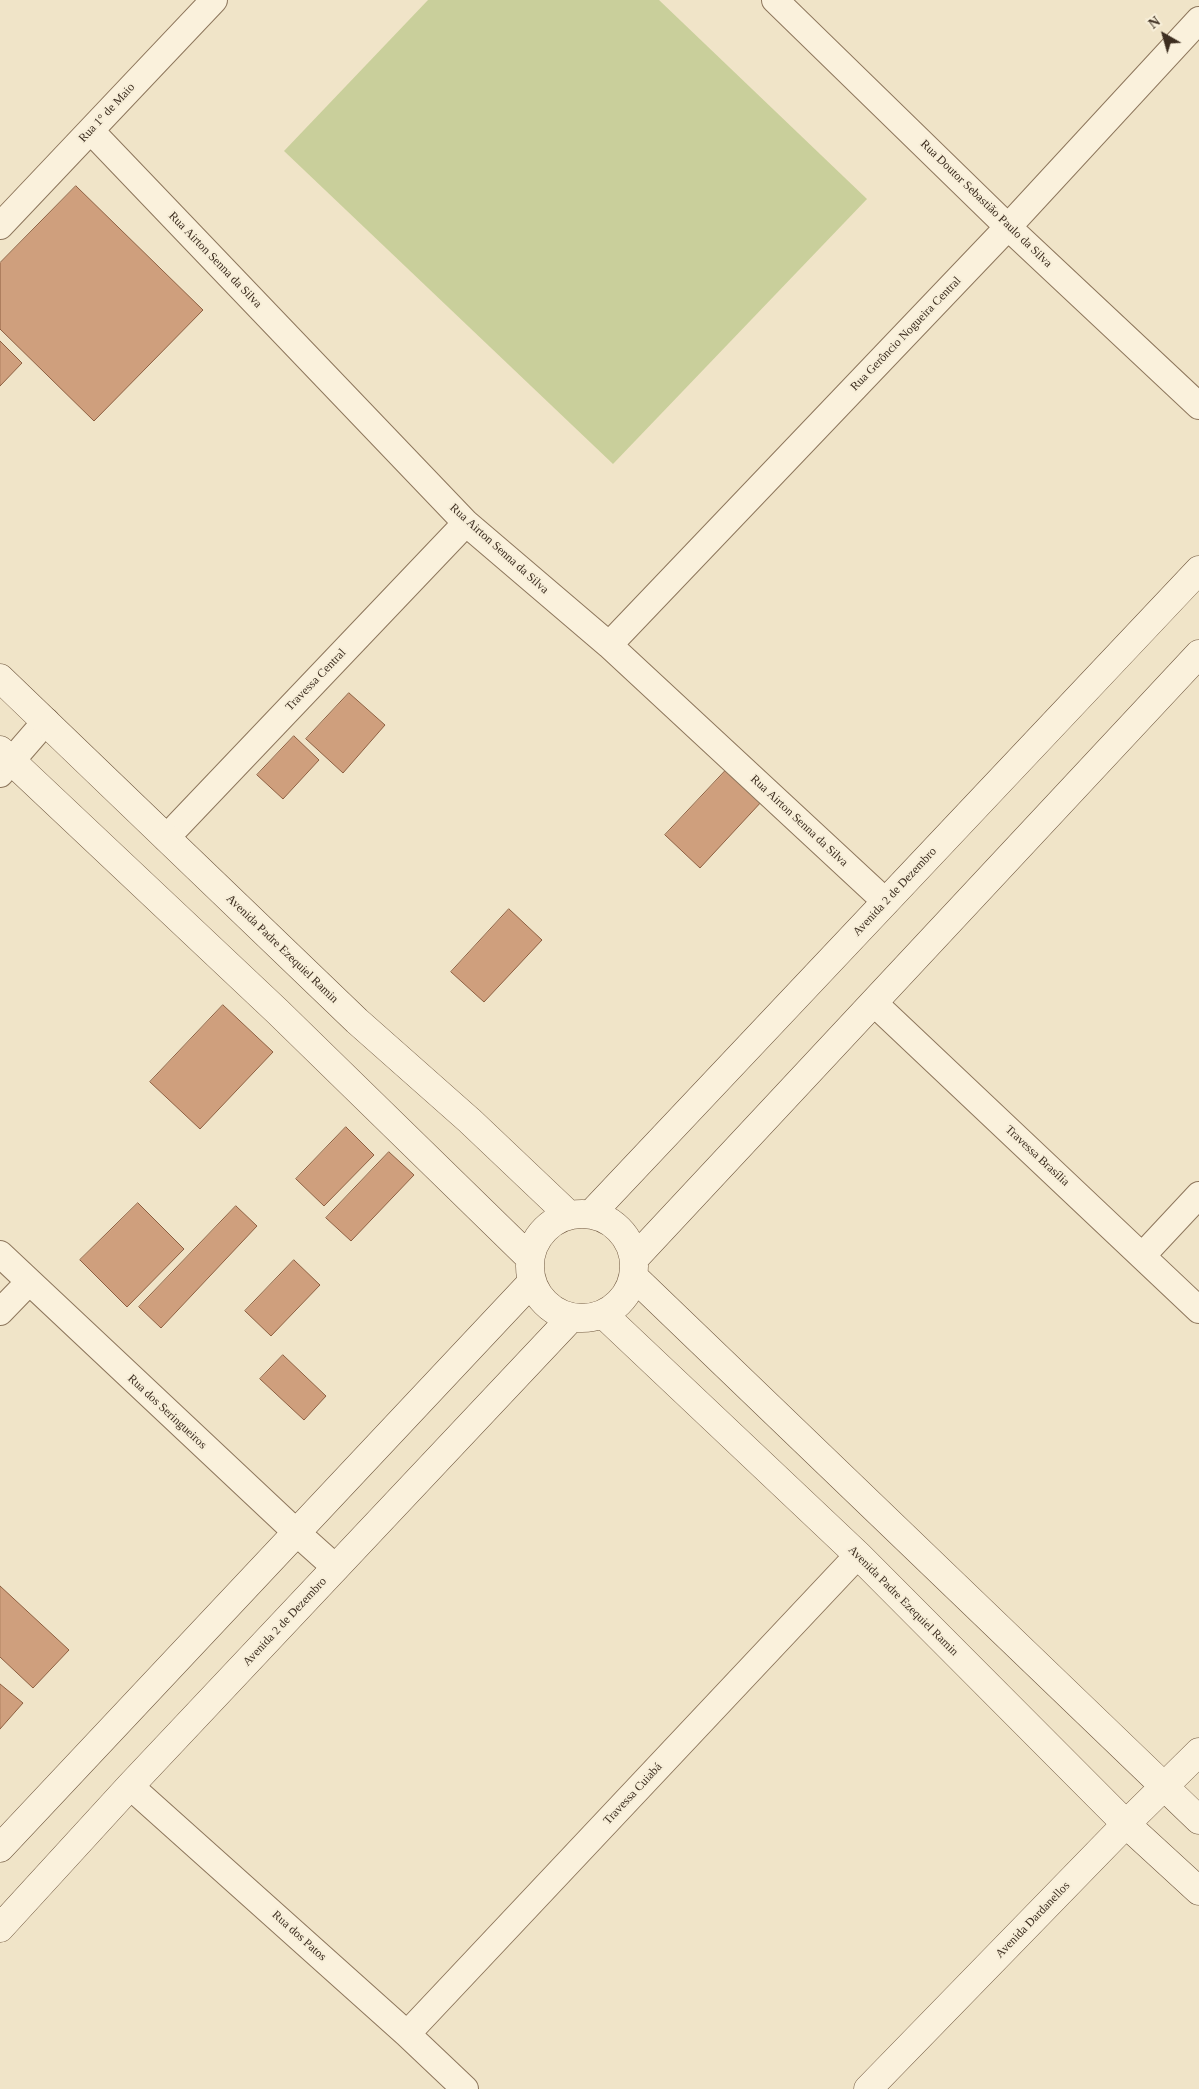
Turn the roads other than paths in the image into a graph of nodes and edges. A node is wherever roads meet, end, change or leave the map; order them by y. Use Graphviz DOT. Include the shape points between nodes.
graph roads {
  1 [pos="214,0"];
  2 [pos="775,0"];
  3 [pos="1199,20"];
  4 [pos="91,130"];
  5 [pos="0,226"];
  6 [pos="1008,227"];
  7 [pos="1199,406"];
  8 [pos="466,523"];
  9 [pos="1199,570"];
  10 [pos="610,645"];
  11 [pos="1199,654"];
  12 [pos="0,678"];
  13 [pos="46,721"];
  14 [pos="4,761"];
  15 [pos="166,838"];
  16 [pos="886,902"];
  17 [pos="874,1003"];
  18 [pos="1199,1195"];
  19 [pos="580,1214"];
  20 [pos="0,1254"];
  21 [pos="1143,1255"];
  22 [pos="634,1267"];
  23 [pos="530,1270"];
  24 [pos="29,1282"];
  25 [pos="1199,1310"];
  26 [pos="0,1312"];
  27 [pos="603,1314"];
  28 [pos="570,1318"];
  29 [pos="296,1533"];
  30 [pos="858,1555"];
  31 [pos="336,1568"];
  32 [pos="1199,1752"];
  33 [pos="130,1786"];
  34 [pos="1165,1788"];
  35 [pos="1199,1820"];
  36 [pos="1126,1824"];
  37 [pos="0,1848"];
  38 [pos="1199,1891"];
  39 [pos="0,1928"];
  40 [pos="407,2034"];
  41 [pos="465,2089"];
  42 [pos="868,2089"];
  1 -- 4 [label="street, Rua 1° de Maio"];
  2 -- 6 [label="street, Rua Doutor Sebastião Paulo da Silva"];
  3 -- 6 [label="street, Rua Gerôncio Nogueira Central"];
  4 -- 5 [label="street, Rua 1° de Maio"];
  4 -- 8 [label="street, Rua Airton Senna da Silva"];
  6 -- 7 [label="street, Rua Doutor Sebastião Paulo da Silva"];
  6 -- 10 [label="street, Rua Gerôncio Nogueira Central"];
  8 -- 10 [label="street, Rua Airton Senna da Silva"];
  8 -- 15 [label="street, Travessa Central"];
  9 -- 16 [label="street, Avenida 2 de Dezembro"];
  10 -- 16 [label="street, Rua Airton Senna da Silva"];
  11 -- 17 [label="street"];
  12 -- 13 [label="street, Avenida Padre Ezequiel Ramin"];
  13 -- 14 [label="street"];
  13 -- 15 [label="street, Avenida Padre Ezequiel Ramin"];
  14 -- 23 [label="street" via="278,1012"];
  15 -- 19 [label="street, Avenida Padre Ezequiel Ramin" via="358,1020"];
  16 -- 19 [label="street, Avenida 2 de Dezembro"];
  17 -- 21 [label="street, Travessa Brasília"];
  17 -- 22 [label="street"];
  18 -- 21 [label="street"];
  19 -- 22 [label="street" via="620,1230"];
  19 -- 23 [label="street" via="554,1220"];
  20 -- 24 [label="street, Rua dos Seringueiros"];
  21 -- 25 [label="street, Travessa Brasília"];
  22 -- 27 [label="street" via="628,1292"];
  22 -- 34 [label="street"];
  23 -- 28 [label="street" via="540,1299"];
  23 -- 29 [label="street"];
  24 -- 26 [label="street"];
  24 -- 29 [label="street, Rua dos Seringueiros"];
  27 -- 28 [label="street" via="587,1319"];
  27 -- 30 [label="street, Avenida Padre Ezequiel Ramin"];
  28 -- 31 [label="street, Avenida 2 de Dezembro"];
  29 -- 31 [label="street, Rua dos Seringueiros"];
  29 -- 37 [label="street"];
  30 -- 36 [label="street, Avenida Padre Ezequiel Ramin"];
  30 -- 40 [label="street, Travessa Cuiabá"];
  31 -- 33 [label="street, Avenida 2 de Dezembro"];
  32 -- 34 [label="street, Avenida Dardanellos"];
  33 -- 39 [label="street, Avenida 2 de Dezembro"];
  33 -- 40 [label="street, Rua dos Patos"];
  34 -- 35 [label="street"];
  34 -- 36 [label="street, Avenida Dardanellos"];
  36 -- 38 [label="street, Avenida Padre Ezequiel Ramin"];
  36 -- 42 [label="street, Avenida Dardanellos"];
  40 -- 41 [label="street, Rua dos Patos"];
}
